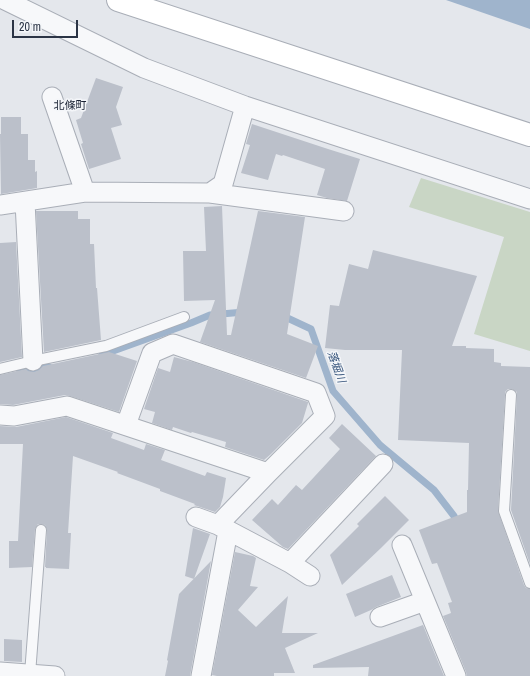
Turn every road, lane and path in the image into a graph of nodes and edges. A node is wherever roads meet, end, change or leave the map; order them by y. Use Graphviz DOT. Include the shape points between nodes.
graph roads {
  1 [pos="5,0"];
  2 [pos="118,0"];
  3 [pos="52,97"];
  4 [pos="245,106"];
  5 [pos="530,135"];
  6 [pos="85,192"];
  7 [pos="210,194"];
  8 [pos="530,199"];
  9 [pos="24,202"];
  10 [pos="0,205"];
  11 [pos="344,211"];
  12 [pos="184,318"];
  13 [pos="33,361"];
  14 [pos="0,369"];
  15 [pos="511,395"];
  16 [pos="0,415"];
  17 [pos="126,425"];
  18 [pos="383,464"];
  19 [pos="268,473"];
  20 [pos="196,517"];
  21 [pos="223,528"];
  22 [pos="41,530"];
  23 [pos="402,545"];
  24 [pos="290,563"];
  25 [pos="310,576"];
  26 [pos="530,583"];
  27 [pos="425,601"];
  28 [pos="380,617"];
  29 [pos="0,672"];
  30 [pos="30,674"];
  31 [pos="54,676"];
  32 [pos="201,676"];
  33 [pos="456,676"];
  1 -- 4 [label="street" via="144,68"];
  2 -- 5 [label="street"];
  3 -- 6 [label="street"];
  4 -- 7 [label="street" via="223,184"];
  4 -- 8 [label="street"];
  6 -- 7 [label="street"];
  6 -- 9 [label="street"];
  7 -- 11 [label="street"];
  9 -- 10 [label="street"];
  9 -- 13 [label="street"];
  12 -- 13 [label="lane" via="106,346"];
  13 -- 14 [label="lane"];
  15 -- 26 [label="lane" via="504,511"];
  16 -- 17 [label="street" via="14,416 67,406"];
  17 -- 19 [label="street"];
  17 -- 19 [label="street" via="152,353 173,344 316,393 325,416"];
  18 -- 24 [label="street"];
  19 -- 21 [label="street"];
  20 -- 21 [label="street"];
  21 -- 24 [label="street"];
  21 -- 32 [label="street"];
  22 -- 30 [label="lane"];
  23 -- 27 [label="street"];
  24 -- 25 [label="street"];
  27 -- 28 [label="street"];
  27 -- 33 [label="street"];
  29 -- 30 [label="street"];
  30 -- 31 [label="street"];
}
